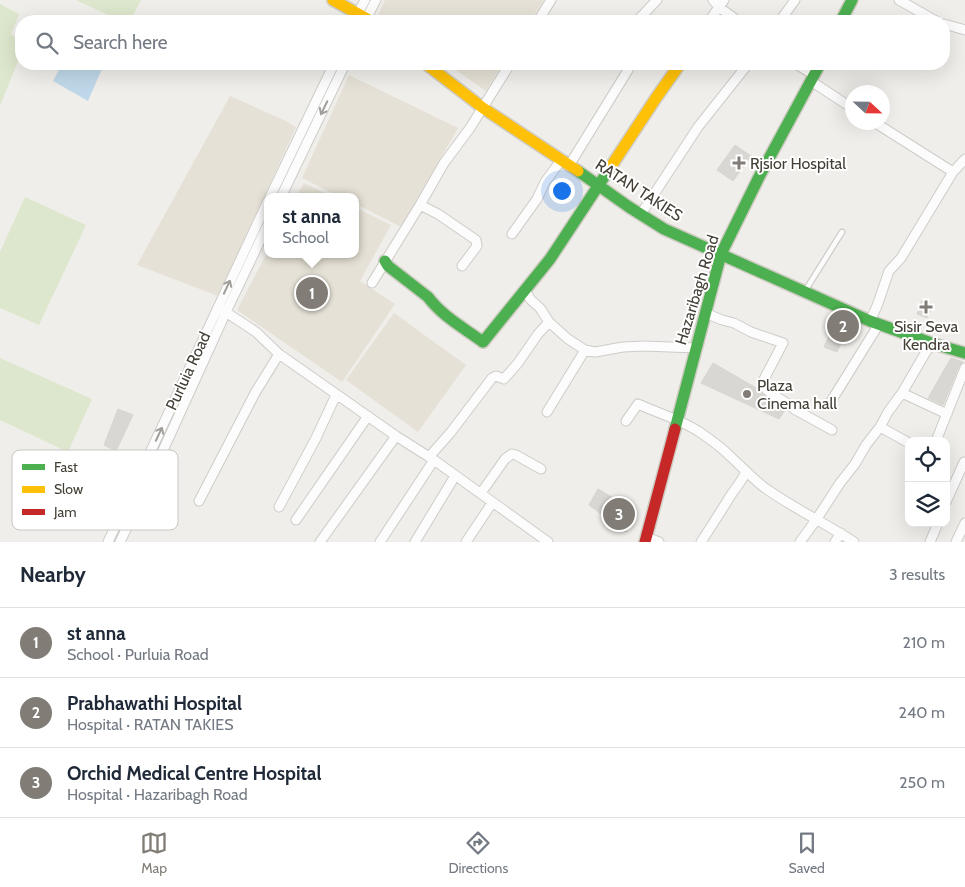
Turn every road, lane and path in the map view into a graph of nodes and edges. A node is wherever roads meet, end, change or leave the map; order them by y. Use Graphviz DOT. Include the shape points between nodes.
graph roads {
  1 [pos="333,0"];
  2 [pos="364,0"];
  3 [pos="376,0"];
  4 [pos="551,0"];
  5 [pos="657,0"];
  6 [pos="794,0"];
  7 [pos="852,0"];
  8 [pos="899,0"];
  9 [pos="719,2"];
  10 [pos="357,15"];
  11 [pos="363,15"];
  12 [pos="366,15"];
  13 [pos="542,15"];
  14 [pos="643,15"];
  15 [pos="712,15"];
  16 [pos="732,15"];
  17 [pos="784,15"];
  18 [pos="844,15"];
  19 [pos="925,15"];
  20 [pos="950,26"];
  21 [pos="965,30"];
  22 [pos="331,70"];
  23 [pos="342,70"];
  24 [pos="434,70"];
  25 [pos="506,70"];
  26 [pos="628,70"];
  27 [pos="676,70"];
  28 [pos="743,70"];
  29 [pos="803,70"];
  30 [pos="817,70"];
  31 [pos="812,78"];
  32 [pos="845,103"];
  33 [pos="483,108"];
  34 [pos="887,130"];
  35 [pos="965,159"];
  36 [pos="566,162"];
  37 [pos="953,172"];
  38 [pos="598,186"];
  39 [pos="272,193"];
  40 [pos="283,193"];
  41 [pos="420,205"];
  42 [pos="264,210"];
  43 [pos="641,214"];
  44 [pos="264,231"];
  45 [pos="842,232"];
  46 [pos="512,234"];
  47 [pos="721,254"];
  48 [pos="385,260"];
  49 [pos="462,266"];
  50 [pos="372,283"];
  51 [pos="525,291"];
  52 [pos="804,292"];
  53 [pos="222,309"];
  54 [pos="705,313"];
  55 [pos="549,322"];
  56 [pos="874,323"];
  57 [pos="934,344"];
  58 [pos="696,348"];
  59 [pos="585,350"];
  60 [pos="965,353"];
  61 [pos="279,354"];
  62 [pos="965,368"];
  63 [pos="902,393"];
  64 [pos="336,394"];
  65 [pos="830,403"];
  66 [pos="547,412"];
  67 [pos="947,414"];
  68 [pos="368,416"];
  69 [pos="678,420"];
  70 [pos="626,421"];
  71 [pos="880,427"];
  72 [pos="832,430"];
  73 [pos="396,436"];
  74 [pos="938,437"];
  75 [pos="905,440"];
  76 [pos="153,450"];
  77 [pos="163,450"];
  78 [pos="431,458"];
  79 [pos="964,462"];
  80 [pos="541,469"];
  81 [pos="746,472"];
  82 [pos="455,476"];
  83 [pos="481,493"];
  84 [pos="950,493"];
  85 [pos="199,501"];
  86 [pos="492,503"];
  87 [pos="279,508"];
  88 [pos="296,520"];
  89 [pos="816,520"];
  90 [pos="965,523"];
  91 [pos="936,527"];
  92 [pos="114,530"];
  93 [pos="126,530"];
  94 [pos="841,534"];
  95 [pos="646,539"];
  96 [pos="108,542"];
  97 [pos="120,542"];
  98 [pos="320,542"];
  99 [pos="380,542"];
  100 [pos="415,542"];
  101 [pos="466,542"];
  102 [pos="548,542"];
  103 [pos="659,542"];
  104 [pos="701,542"];
  105 [pos="800,542"];
  106 [pos="835,542"];
  107 [pos="854,542"];
  108 [pos="930,542"];
  109 [pos="956,542"];
  1 -- 10 [label="street"];
  2 -- 11 [label="street"];
  3 -- 12 [label="street"];
  4 -- 13 [label="street"];
  5 -- 14 [label="street"];
  6 -- 17 [label="street"];
  7 -- 18 [label="street"];
  8 -- 19 [label="street"];
  9 -- 15 [label="street"];
  9 -- 16 [label="street"];
  20 -- 21 [label="street"];
  22 -- 39 [label="street"];
  23 -- 40 [label="street, one-way"];
  24 -- 33 [label="street, RATAN TAKIES"];
  25 -- 33 [label="street"];
  26 -- 36 [label="street"];
  27 -- 38 [label="street"];
  28 -- 43 [label="street" via="698,127"];
  29 -- 31 [label="street"];
  30 -- 31 [label="street, Hazaribagh Road"];
  31 -- 32 [label="street"];
  31 -- 47 [label="street, Hazaribagh Road"];
  33 -- 36 [label="street, RATAN TAKIES"];
  33 -- 41 [label="street" via="444,163"];
  34 -- 37 [label="street"];
  35 -- 37 [label="street"];
  36 -- 38 [label="street, RATAN TAKIES"];
  36 -- 46 [label="street" via="545,182"];
  37 -- 56 [label="street" via="901,258 889,271"];
  38 -- 43 [label="street, RATAN TAKIES"];
  38 -- 51 [label="street"];
  41 -- 48 [label="street"];
  41 -- 49 [label="street" via="476,240 477,246"];
  53 -- 42 [label="street, Purluia Road, one-way"];
  43 -- 47 [label="street, RATAN TAKIES"];
  44 -- 53 [label="street, Purluia Road"];
  45 -- 52 [label="lane"];
  47 -- 52 [label="street, RATAN TAKIES"];
  47 -- 54 [label="street, Hazaribagh Road"];
  48 -- 50 [label="street"];
  48 -- 51 [label="street" via="432,303 484,342"];
  51 -- 55 [label="street"];
  52 -- 56 [label="street, RATAN TAKIES"];
  53 -- 61 [label="street" via="256,332"];
  76 -- 53 [label="street, Purluia Road, one-way"];
  53 -- 77 [label="street, Purluia Road"];
  54 -- 58 [label="street, Hazaribagh Road"];
  54 -- 72 [label="street" via="783,343 762,384 764,389"];
  55 -- 59 [label="street"];
  55 -- 78 [label="street" via="504,379 492,378"];
  56 -- 57 [label="street, RATAN TAKIES"];
  56 -- 65 [label="street"];
  57 -- 60 [label="street, RATAN TAKIES"];
  57 -- 63 [label="street" via="927,350"];
  58 -- 59 [label="street" via="644,346 595,352"];
  58 -- 69 [label="street, Hazaribagh Road"];
  59 -- 66 [label="street"];
  61 -- 64 [label="street"];
  61 -- 85 [label="street"];
  62 -- 67 [label="street"];
  63 -- 67 [label="street"];
  63 -- 71 [label="street"];
  64 -- 68 [label="street"];
  64 -- 87 [label="street"];
  67 -- 74 [label="street"];
  68 -- 73 [label="street"];
  68 -- 88 [label="street"];
  69 -- 70 [label="street" via="638,404"];
  69 -- 81 [label="street" via="730,455"];
  69 -- 95 [label="street, Hazaribagh Road"];
  71 -- 75 [label="street"];
  71 -- 89 [label="street"];
  73 -- 78 [label="street"];
  73 -- 98 [label="street"];
  78 -- 82 [label="street"];
  78 -- 99 [label="street"];
  79 -- 84 [label="street"];
  80 -- 83 [label="street" via="512,454"];
  81 -- 89 [label="street"];
  81 -- 104 [label="street"];
  82 -- 83 [label="street"];
  82 -- 100 [label="street"];
  83 -- 86 [label="street"];
  86 -- 101 [label="street"];
  86 -- 102 [label="street"];
  89 -- 94 [label="street"];
  89 -- 105 [label="street"];
  90 -- 109 [label="street"];
  91 -- 108 [label="street"];
  96 -- 92 [label="street, Purluia Road, one-way"];
  93 -- 97 [label="street, Purluia Road"];
  94 -- 106 [label="street"];
  94 -- 107 [label="street"];
  95 -- 103 [label="street"];
}
